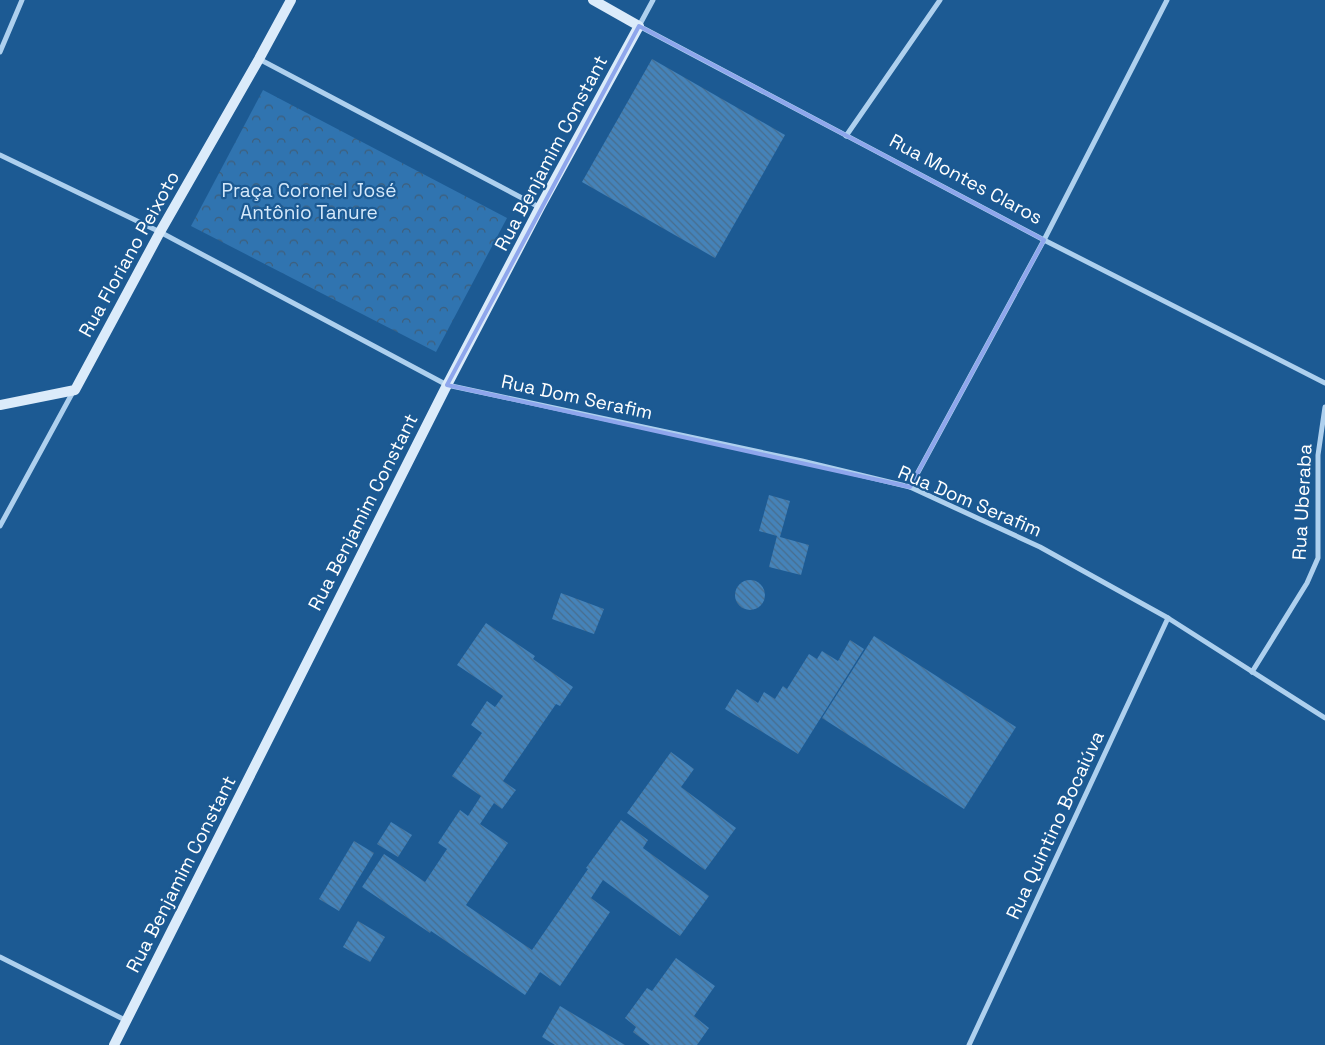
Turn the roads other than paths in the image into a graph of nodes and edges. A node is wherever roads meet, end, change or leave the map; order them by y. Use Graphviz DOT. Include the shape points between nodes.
graph roads {
  1 [pos="22,0"];
  2 [pos="291,0"];
  3 [pos="593,0"];
  4 [pos="653,0"];
  5 [pos="940,0"];
  6 [pos="1166,0"];
  7 [pos="639,26"];
  8 [pos="0,52"];
  9 [pos="259,59"];
  10 [pos="846,136"];
  11 [pos="0,155"];
  12 [pos="540,207"];
  13 [pos="160,232"];
  14 [pos="1044,240"];
  15 [pos="1325,383"];
  16 [pos="447,385"];
  17 [pos="75,390"];
  18 [pos="0,405"];
  19 [pos="1325,406"];
  20 [pos="910,487"];
  21 [pos="0,526"];
  22 [pos="1168,618"];
  23 [pos="1252,672"];
  24 [pos="1325,718"];
  25 [pos="0,957"];
  26 [pos="127,1021"];
  27 [pos="114,1045"];
  28 [pos="969,1045"];
  1 -- 8 [label="street"];
  2 -- 9 [label="street, Rua Floriano Peixoto"];
  3 -- 7 [label="street, Rua Montes Claros"];
  4 -- 7 [label="street, Rua Benjamim Constant"];
  5 -- 10 [label="street"];
  6 -- 14 [label="street"];
  7 -- 10 [label="street, Rua Montes Claros"];
  7 -- 12 [label="street, Rua Benjamim Constant"];
  9 -- 12 [label="street"];
  9 -- 13 [label="street, Rua Floriano Peixoto"];
  10 -- 14 [label="street, Rua Montes Claros"];
  11 -- 13 [label="street"];
  12 -- 16 [label="street, Rua Benjamim Constant"];
  13 -- 16 [label="street"];
  13 -- 17 [label="street, Rua Floriano Peixoto"];
  14 -- 15 [label="street, Rua Montes Claros"];
  14 -- 20 [label="street"];
  16 -- 20 [label="street, Rua Dom Serafim"];
  16 -- 26 [label="street, Rua Benjamim Constant"];
  17 -- 18 [label="street"];
  17 -- 21 [label="street, Rua Floriano Peixoto"];
  19 -- 23 [label="street, Rua Uberaba" via="1318,455 1318,558 1307,583"];
  20 -- 22 [label="street, Rua Dom Serafim" via="1040,547"];
  22 -- 23 [label="street, Rua Dom Serafim"];
  22 -- 28 [label="street, Rua Quintino Bocaiúva"];
  23 -- 24 [label="street, Rua Dom Serafim"];
  25 -- 26 [label="street"];
  26 -- 27 [label="street, Rua Benjamim Constant"];
}
